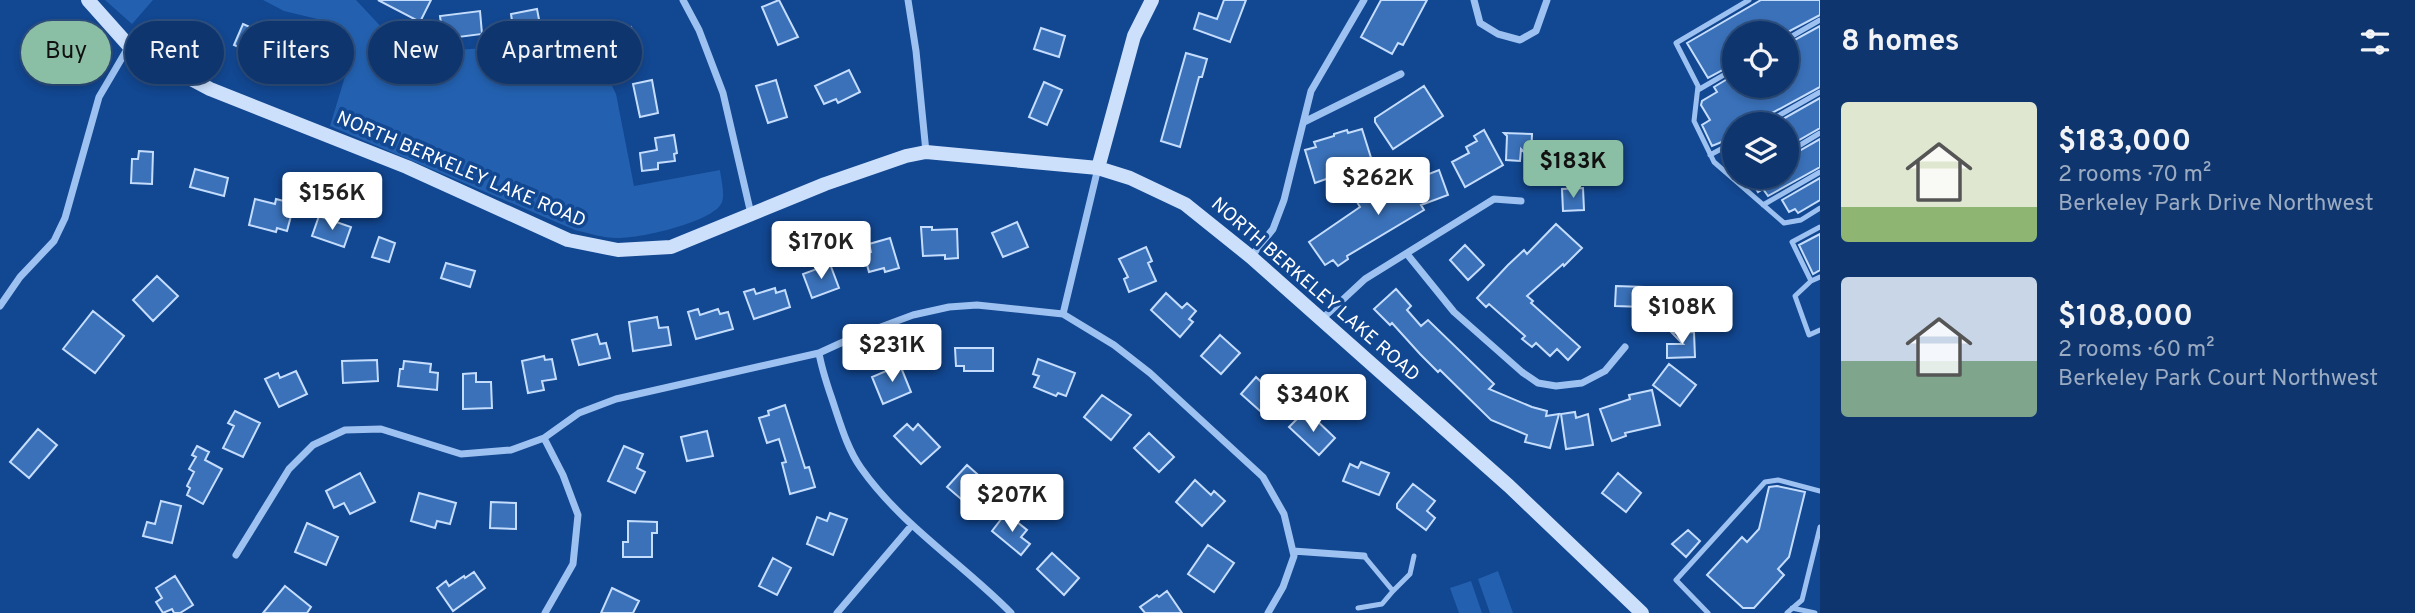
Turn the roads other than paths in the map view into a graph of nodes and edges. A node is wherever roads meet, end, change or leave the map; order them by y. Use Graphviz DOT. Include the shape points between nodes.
graph roads {
  1 [pos="88,0"];
  2 [pos="682,0"];
  3 [pos="908,0"];
  4 [pos="1152,0"];
  5 [pos="1364,0"];
  6 [pos="1474,0"];
  7 [pos="1547,0"];
  8 [pos="1749,0"];
  9 [pos="1820,20"];
  10 [pos="1799,32"];
  11 [pos="125,42"];
  12 [pos="125,53"];
  13 [pos="1401,74"];
  14 [pos="1722,76"];
  15 [pos="201,84"];
  16 [pos="1698,90"];
  17 [pos="1820,92"];
  18 [pos="1786,112"];
  19 [pos="1304,122"];
  20 [pos="1820,133"];
  21 [pos="1799,146"];
  22 [pos="1722,149"];
  23 [pos="926,152"];
  24 [pos="1710,156"];
  25 [pos="1098,168"];
  26 [pos="1722,169"];
  27 [pos="1820,172"];
  28 [pos="1744,189"];
  29 [pos="1521,201"];
  30 [pos="1763,205"];
  31 [pos="1820,208"];
  32 [pos="751,214"];
  33 [pos="1820,227"];
  34 [pos="1407,254"];
  35 [pos="1251,257"];
  36 [pos="1820,277"];
  37 [pos="1811,281"];
  38 [pos="0,306"];
  39 [pos="1063,314"];
  40 [pos="1322,319"];
  41 [pos="1820,330"];
  42 [pos="1625,347"];
  43 [pos="819,353"];
  44 [pos="544,438"];
  45 [pos="1820,491"];
  46 [pos="912,525"];
  47 [pos="1820,527"];
  48 [pos="1293,551"];
  49 [pos="236,555"];
  50 [pos="1364,556"];
  51 [pos="1414,556"];
  52 [pos="1393,591"];
  53 [pos="1358,608"];
  54 [pos="1790,611"];
  55 [pos="545,613"];
  56 [pos="837,613"];
  57 [pos="1011,613"];
  58 [pos="1268,613"];
  59 [pos="1642,613"];
  60 [pos="1708,613"];
  61 [pos="1815,613"];
  1 -- 11 [label="street, NORTH BERKELEY LAKE ROAD"];
  2 -- 32 [label="street" via="723,93"];
  3 -- 23 [label="street"];
  4 -- 25 [label="street" via="1134,36"];
  5 -- 19 [label="street" via="1311,91"];
  6 -- 7 [label="street" via="1480,23 1520,40 1536,30"];
  8 -- 16 [label="lane" via="1676,43"];
  9 -- 10 [label="lane"];
  12 -- 38 [label="street" via="99,97 65,218 54,241"];
  13 -- 19 [label="street"];
  14 -- 16 [label="lane"];
  15 -- 32 [label="street, NORTH BERKELEY LAKE ROAD" via="407,167 568,240 618,250 671,247"];
  16 -- 24 [label="lane" via="1694,121"];
  17 -- 18 [label="lane"];
  19 -- 35 [label="street" via="1273,229"];
  20 -- 21 [label="lane"];
  22 -- 24 [label="lane"];
  23 -- 25 [label="street, NORTH BERKELEY LAKE ROAD"];
  23 -- 32 [label="street, NORTH BERKELEY LAKE ROAD"];
  24 -- 26 [label="lane"];
  25 -- 35 [label="street, NORTH BERKELEY LAKE ROAD" via="1185,204"];
  25 -- 39 [label="street"];
  27 -- 30 [label="lane"];
  28 -- 30 [label="lane"];
  29 -- 34 [label="street" via="1493,199"];
  30 -- 31 [label="lane" via="1784,223 1801,220"];
  33 -- 37 [label="lane" via="1793,242"];
  34 -- 40 [label="street" via="1365,279"];
  34 -- 42 [label="street" via="1454,312 1538,383 1582,383 1605,371"];
  35 -- 40 [label="street, NORTH BERKELEY LAKE ROAD"];
  36 -- 37 [label="lane"];
  37 -- 41 [label="lane" via="1795,296 1809,335"];
  39 -- 43 [label="street" via="977,305 949,307 913,316"];
  39 -- 48 [label="street" via="1150,373 1263,477 1284,514"];
  40 -- 59 [label="street, NORTH BERKELEY LAKE ROAD" via="1509,486"];
  43 -- 44 [label="street" via="616,399 579,413"];
  43 -- 46 [label="street" via="854,457"];
  44 -- 49 [label="street" via="510,450 461,453 381,429 345,430 313,445 289,469"];
  44 -- 55 [label="street" via="578,515 573,564"];
  45 -- 60 [label="lane" via="1778,480 1766,482 1675,580"];
  46 -- 56 [label="street"];
  46 -- 57 [label="street"];
  47 -- 54 [label="lane" via="1802,600"];
  48 -- 50 [label="street"];
  48 -- 58 [label="street" via="1283,587"];
  50 -- 52 [label="lane"];
  51 -- 52 [label="lane" via="1410,574"];
  52 -- 53 [label="lane" via="1382,604"];
  54 -- 61 [label="lane"];
}
